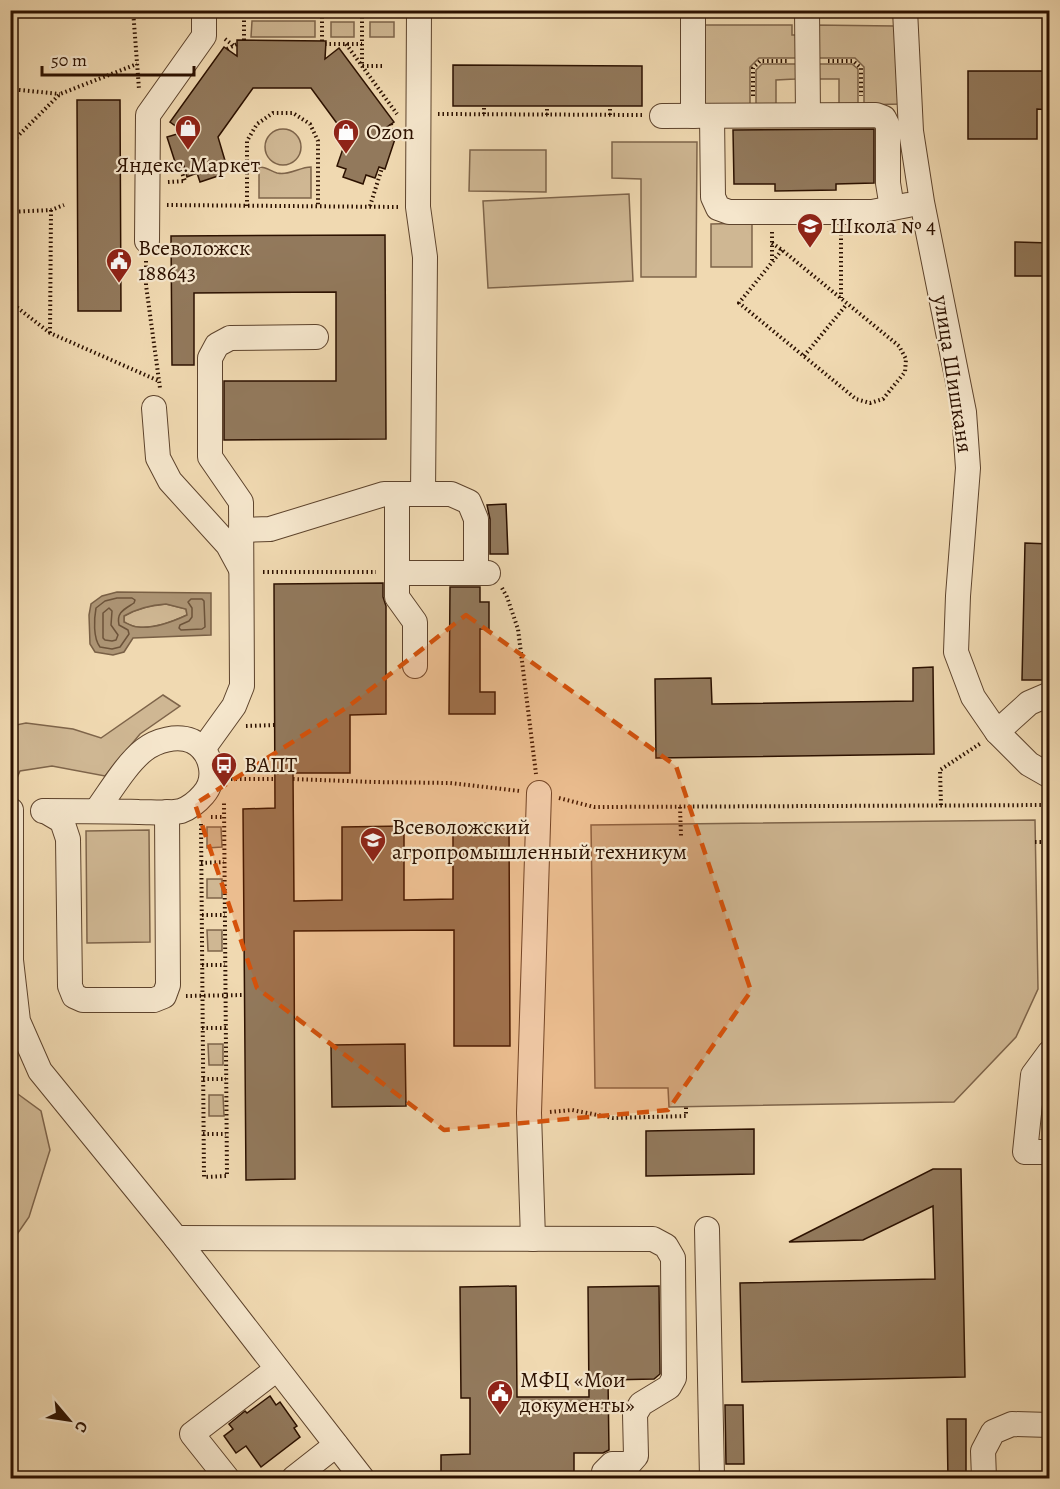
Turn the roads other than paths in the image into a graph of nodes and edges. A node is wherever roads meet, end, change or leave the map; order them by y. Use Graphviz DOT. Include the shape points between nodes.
graph roads {
  1 [pos="204,10"];
  2 [pos="419,10"];
  3 [pos="693,10"];
  4 [pos="807,10"];
  5 [pos="905,10"];
  6 [pos="808,115"];
  7 [pos="662,116"];
  8 [pos="703,116"];
  9 [pos="922,202"];
  10 [pos="892,208"];
  11 [pos="147,241"];
  12 [pos="316,337"];
  13 [pos="157,400"];
  14 [pos="397,494"];
  15 [pos="423,494"];
  16 [pos="241,530"];
  17 [pos="241,569"];
  18 [pos="397,573"];
  19 [pos="415,666"];
  20 [pos="1050,694"];
  21 [pos="997,732"];
  22 [pos="203,749"];
  23 [pos="1050,776"];
  24 [pos="539,793"];
  25 [pos="11,810"];
  26 [pos="45,811"];
  27 [pos="96,811"];
  28 [pos="166,812"];
  29 [pos="1050,1052"];
  30 [pos="1050,1152"];
  31 [pos="707,1229"];
  32 [pos="176,1238"];
  33 [pos="533,1239"];
  34 [pos="277,1369"];
  35 [pos="1050,1425"];
  36 [pos="336,1445"];
  37 [pos="215,1474"];
  38 [pos="294,1479"];
  39 [pos="362,1479"];
  40 [pos="604,1479"];
  41 [pos="712,1479"];
  42 [pos="984,1479"];
  1 -- 11 [label="street" via="204,36 148,115"];
  2 -- 15 [label="street" via="408,114 425,256"];
  3 -- 8 [label="street"];
  4 -- 6 [label="street"];
  5 -- 9 [label="street, улица Шишканя" via="911,131"];
  6 -- 8 [label="street"];
  6 -- 10 [label="street" via="884,118 888,126"];
  7 -- 8 [label="street"];
  8 -- 10 [label="street" via="713,197 718,208 729,212 872,212"];
  9 -- 10 [label="street"];
  9 -- 21 [label="street, улица Шишканя" via="964,412 968,468 956,652 973,697"];
  12 -- 16 [label="street" via="230,338 217,345 210,358 210,457 241,502"];
  13 -- 17 [label="street" via="158,458 170,481 228,545"];
  14 -- 15 [label="street"];
  14 -- 16 [label="street" via="384,494 270,529"];
  14 -- 18 [label="street"];
  15 -- 18 [label="street" via="451,494 469,502 476,519 482,573"];
  16 -- 17 [label="street"];
  17 -- 22 [label="street" via="242,686 234,706"];
  18 -- 19 [label="street" via="397,597 415,622"];
  20 -- 21 [label="street" via="1029,703"];
  21 -- 23 [label="street, улица Шишканя" via="1029,764"];
  22 -- 27 [label="street" via="178,738 155,743 133,760"];
  22 -- 28 [label="street" via="220,778 197,802 181,811"];
  24 -- 33 [label="street" via="529,1113"];
  25 -- 26 [label="street"];
  25 -- 32 [label="street" via="11,960 18,1021 40,1071"];
  26 -- 27 [label="street"];
  26 -- 28 [label="street" via="62,821 69,839 70,986 74,996 83,1000 153,1000 164,996 168,985"];
  27 -- 28 [label="street"];
  29 -- 30 [label="street" via="1033,1075 1025,1152"];
  31 -- 41 [label="street"];
  32 -- 33 [label="street"];
  32 -- 34 [label="street"];
  33 -- 40 [label="street" via="653,1239 666,1246 673,1258 675,1377 669,1388 641,1404 635,1414 636,1456 629,1464 612,1464 604,1472"];
  34 -- 36 [label="street"];
  34 -- 37 [label="street" via="192,1434"];
  35 -- 42 [label="street" via="1012,1424 993,1431 983,1451"];
  36 -- 38 [label="street"];
  36 -- 39 [label="street"];
}
